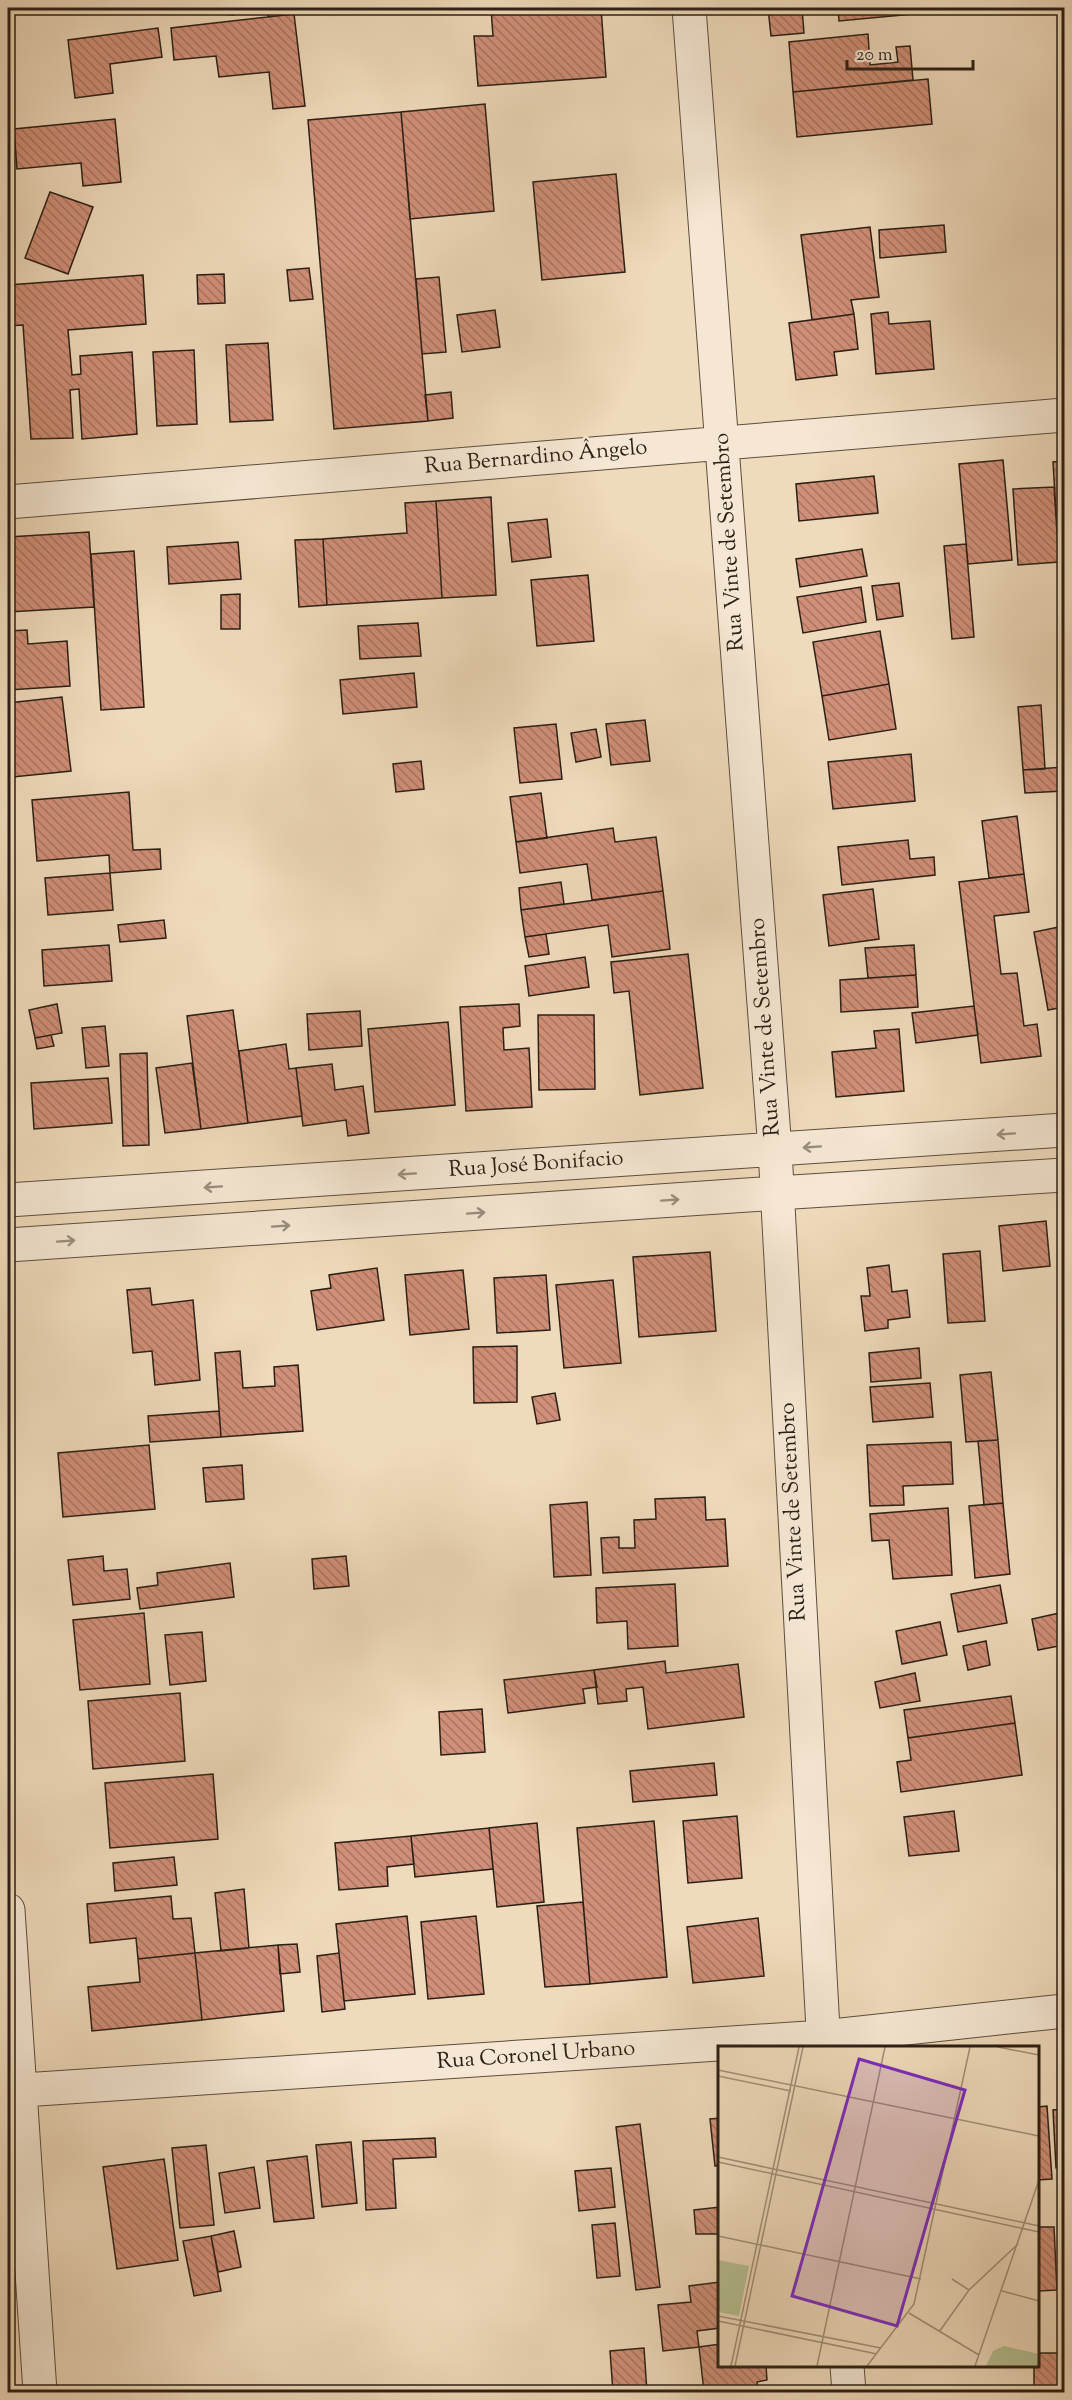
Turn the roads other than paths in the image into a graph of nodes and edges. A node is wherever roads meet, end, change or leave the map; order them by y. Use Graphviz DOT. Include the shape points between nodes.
graph roads {
  1 [pos="689,8"];
  2 [pos="1065,415"];
  3 [pos="723,442"];
  4 [pos="8,502"];
  5 [pos="1065,1130"];
  6 [pos="775,1150"];
  7 [pos="1065,1175"];
  8 [pos="777,1192"];
  9 [pos="8,1200"];
  10 [pos="8,1245"];
  11 [pos="8,1910"];
  12 [pos="1065,2011"];
  13 [pos="824,2042"];
  14 [pos="756,2046"];
  15 [pos="718,2048"];
  16 [pos="14,2090"];
  17 [pos="847,2367"];
  18 [pos="40,2392"];
  19 [pos="849,2392"];
  1 -- 3 [label="street, Rua Vinte de Setembro"];
  2 -- 3 [label="street, Rua Bernardino Ângelo"];
  3 -- 4 [label="street, Rua Bernardino Ângelo"];
  3 -- 6 [label="street, Rua Vinte de Setembro"];
  5 -- 6 [label="street, Rua José Bonifacio, one-way"];
  6 -- 8 [label="street, Rua Vinte de Setembro"];
  6 -- 9 [label="street, Rua José Bonifacio, one-way"];
  7 -- 8 [label="street, Rua José Bonifacio"];
  10 -- 8 [label="street, Rua José Bonifacio, one-way"];
  8 -- 13 [label="street, Rua Vinte de Setembro"];
  11 -- 16 [label="street"];
  12 -- 13 [label="street, Rua Coronel Urbano"];
  13 -- 14 [label="street, Rua Coronel Urbano"];
  15 -- 16 [label="street, Rua Coronel Urbano"];
  16 -- 18 [label="street"];
  17 -- 19 [label="street"];
}
